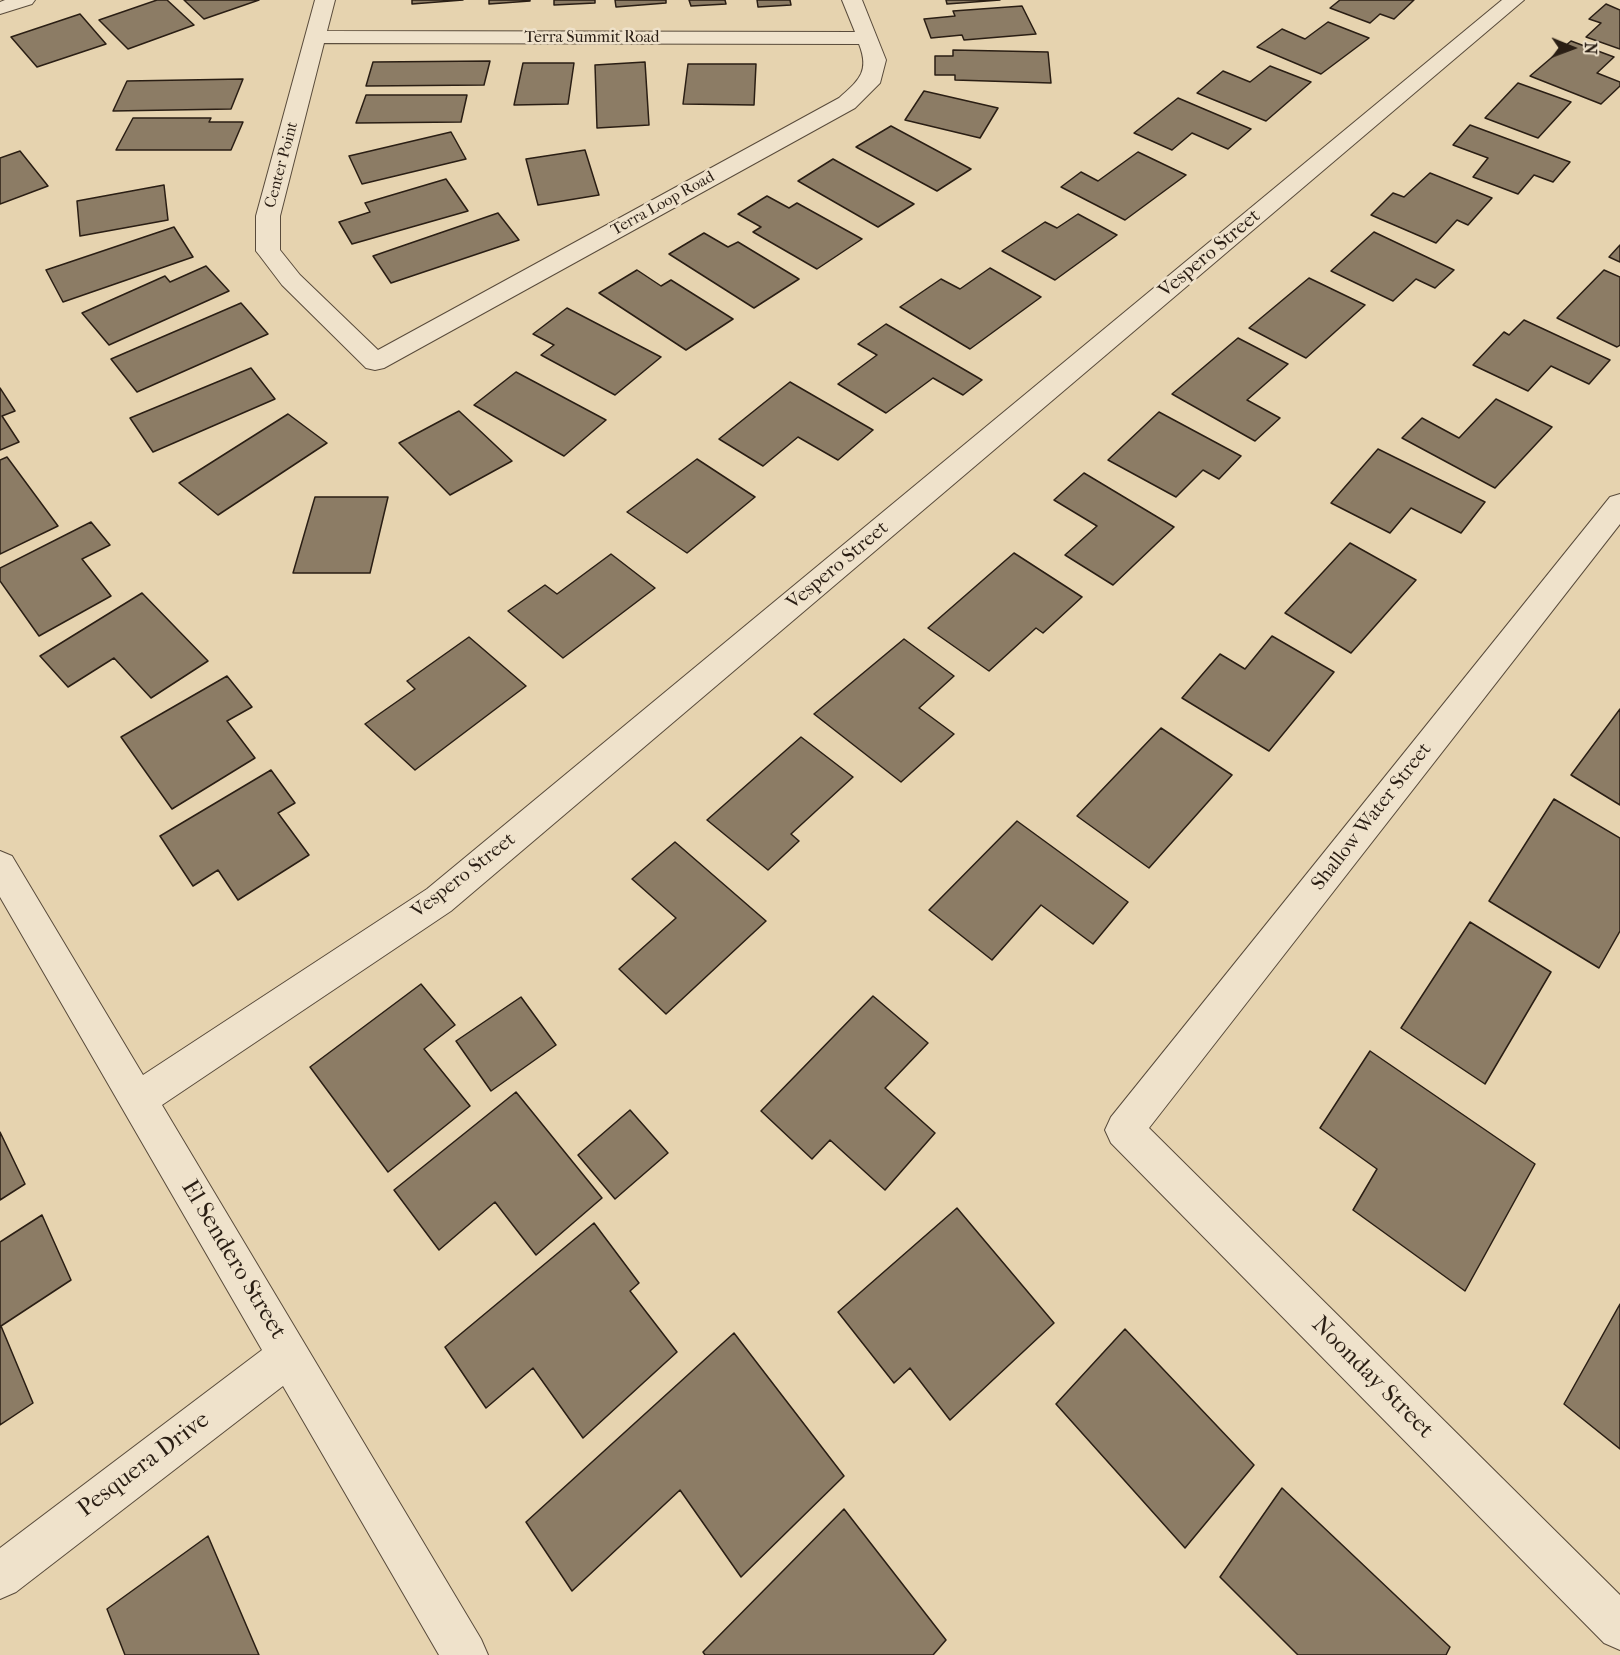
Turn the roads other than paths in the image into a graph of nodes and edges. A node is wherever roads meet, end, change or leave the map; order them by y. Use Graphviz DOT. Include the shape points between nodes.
graph roads {
  1 [pos="25,0"];
  2 [pos="325,0"];
  3 [pos="852,0"];
  4 [pos="1514,0"];
  5 [pos="0,8"];
  6 [pos="315,37"];
  7 [pos="868,38"];
  8 [pos="375,362"];
  9 [pos="1620,504"];
  10 [pos="0,866"];
  11 [pos="137,1100"];
  12 [pos="1124,1130"];
  13 [pos="289,1355"];
  14 [pos="0,1576"];
  15 [pos="1620,1627"];
  16 [pos="465,1655"];
  1 -- 5 [label="street"];
  2 -- 6 [label="street, Center Point"];
  3 -- 7 [label="street, Terra Loop Road"];
  4 -- 11 [label="street, Vespero Street" via="439,900"];
  6 -- 7 [label="street, Terra Summit Road"];
  6 -- 8 [label="street, Center Point" via="268,216 268,251 291,280"];
  7 -- 8 [label="street, Terra Loop Road" via="876,60 869,83 848,103"];
  9 -- 12 [label="street, Shallow Water Street"];
  10 -- 11 [label="street, El Sendero Street"];
  11 -- 13 [label="street, El Sendero Street"];
  12 -- 15 [label="street, Noonday Street"];
  13 -- 14 [label="street, Pesquera Drive"];
  13 -- 16 [label="street, El Sendero Street"];
}
